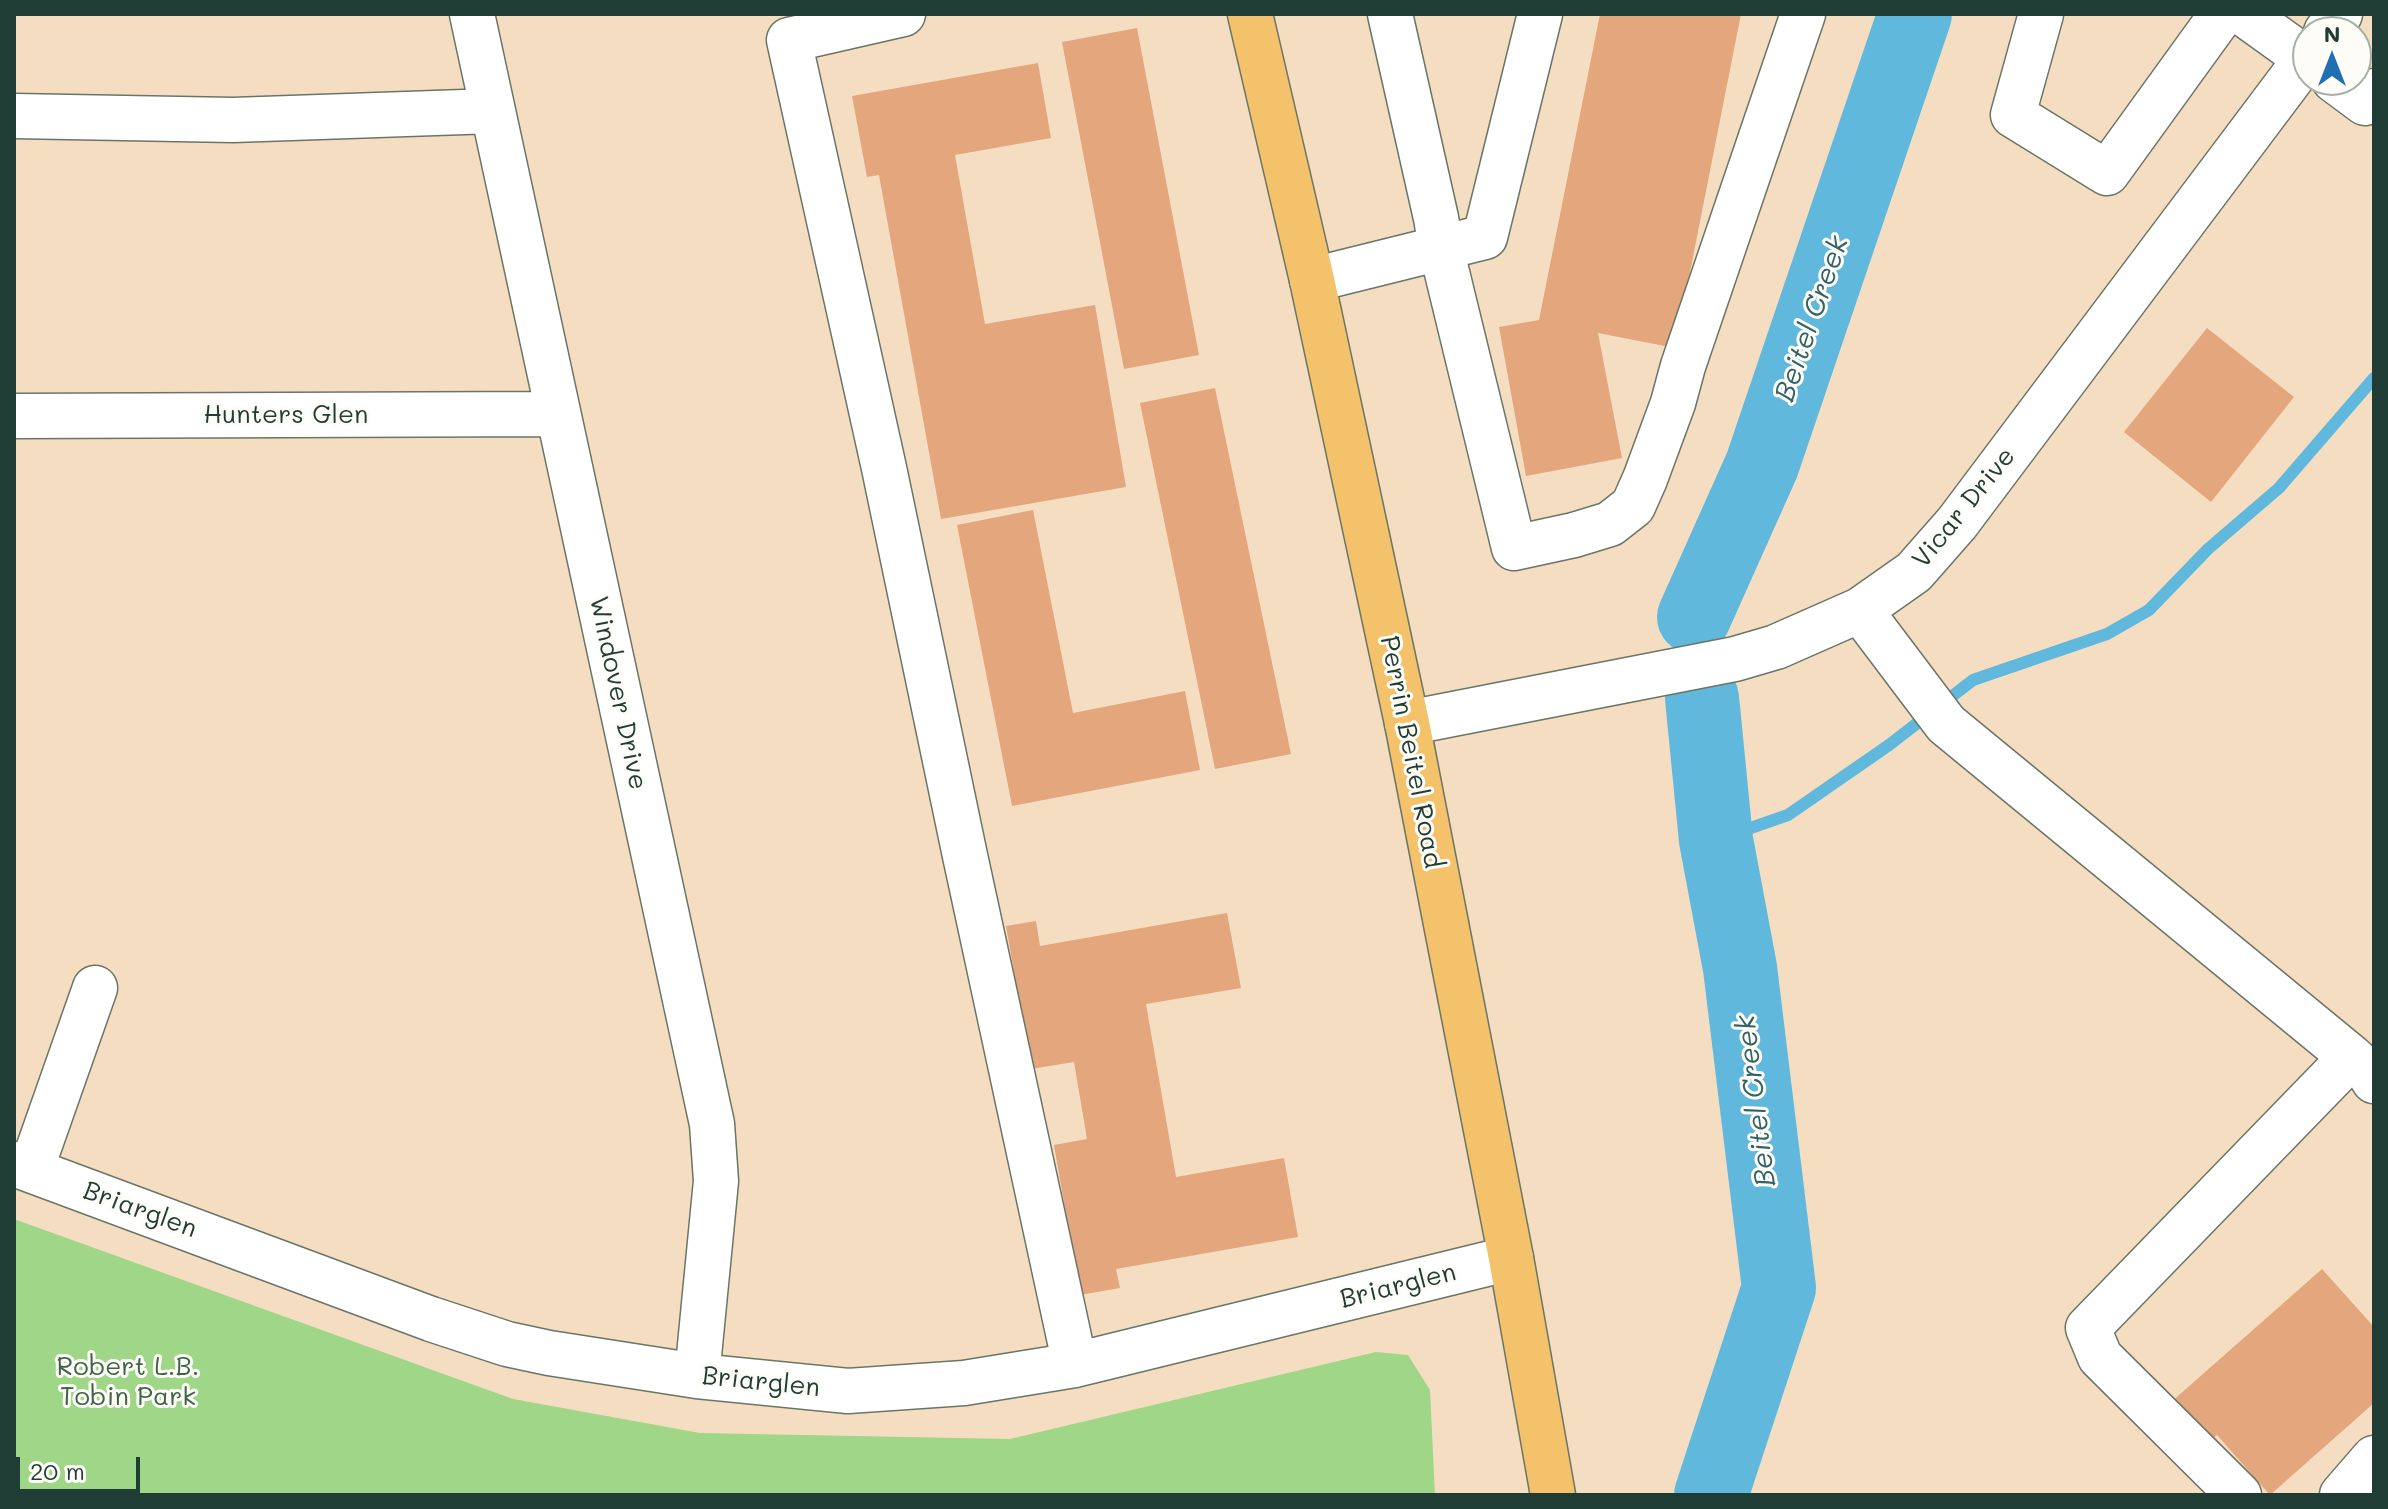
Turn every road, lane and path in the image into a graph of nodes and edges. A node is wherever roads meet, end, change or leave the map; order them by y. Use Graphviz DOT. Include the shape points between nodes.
graph roads {
  1 [pos="472,14"];
  2 [pos="903,14"];
  3 [pos="1250,14"];
  4 [pos="1390,14"];
  5 [pos="1803,14"];
  6 [pos="2041,14"];
  7 [pos="2222,14"];
  8 [pos="2244,14"];
  9 [pos="786,27"];
  10 [pos="1529,27"];
  11 [pos="2292,42"];
  12 [pos="2292,89"];
  13 [pos="493,111"];
  14 [pos="14,116"];
  15 [pos="1441,248"];
  16 [pos="1312,280"];
  17 [pos="557,414"];
  18 [pos="14,416"];
  19 [pos="1860,610"];
  20 [pos="1407,723"];
  21 [pos="95,988"];
  22 [pos="2362,1069"];
  23 [pos="23,1167"];
  24 [pos="1511,1258"];
  25 [pos="1075,1365"];
  26 [pos="697,1376"];
  27 [pos="2374,1458"];
  28 [pos="1550,1480"];
  29 [pos="2239,1495"];
  30 [pos="2342,1495"];
  1 -- 13 [label="street, Windover Drive"];
  2 -- 9 [label="street"];
  3 -- 16 [label="main road, Perrin Beitel Road"];
  4 -- 15 [label="street"];
  5 -- 15 [label="street" via="1645,479 1633,506 1610,524 1514,548"];
  6 -- 7 [label="street" via="2013,115 2107,173"];
  8 -- 11 [label="street"];
  9 -- 25 [label="street"];
  10 -- 15 [label="street" via="1485,237"];
  12 -- 19 [label="street, Vicar Drive" via="1957,523 1914,572"];
  13 -- 14 [label="street" via="233,120"];
  13 -- 17 [label="street, Windover Drive"];
  15 -- 16 [label="street"];
  16 -- 20 [label="main road, Perrin Beitel Road"];
  17 -- 18 [label="street, Hunters Glen"];
  17 -- 26 [label="street, Windover Drive" via="712,1124 716,1181"];
  19 -- 20 [label="street, Vicar Drive" via="1735,659"];
  19 -- 22 [label="street" via="1946,724"];
  20 -- 24 [label="main road, Perrin Beitel Road"];
  21 -- 23 [label="street, Briarglen"];
  22 -- 29 [label="street" via="2088,1328 2100,1357"];
  23 -- 26 [label="street, Briarglen" via="507,1344"];
  24 -- 25 [label="street, Briarglen"];
  24 -- 28 [label="main road, Perrin Beitel Road"];
  25 -- 26 [label="street, Briarglen" via="964,1383 848,1391"];
  27 -- 30 [label="street"];
}
